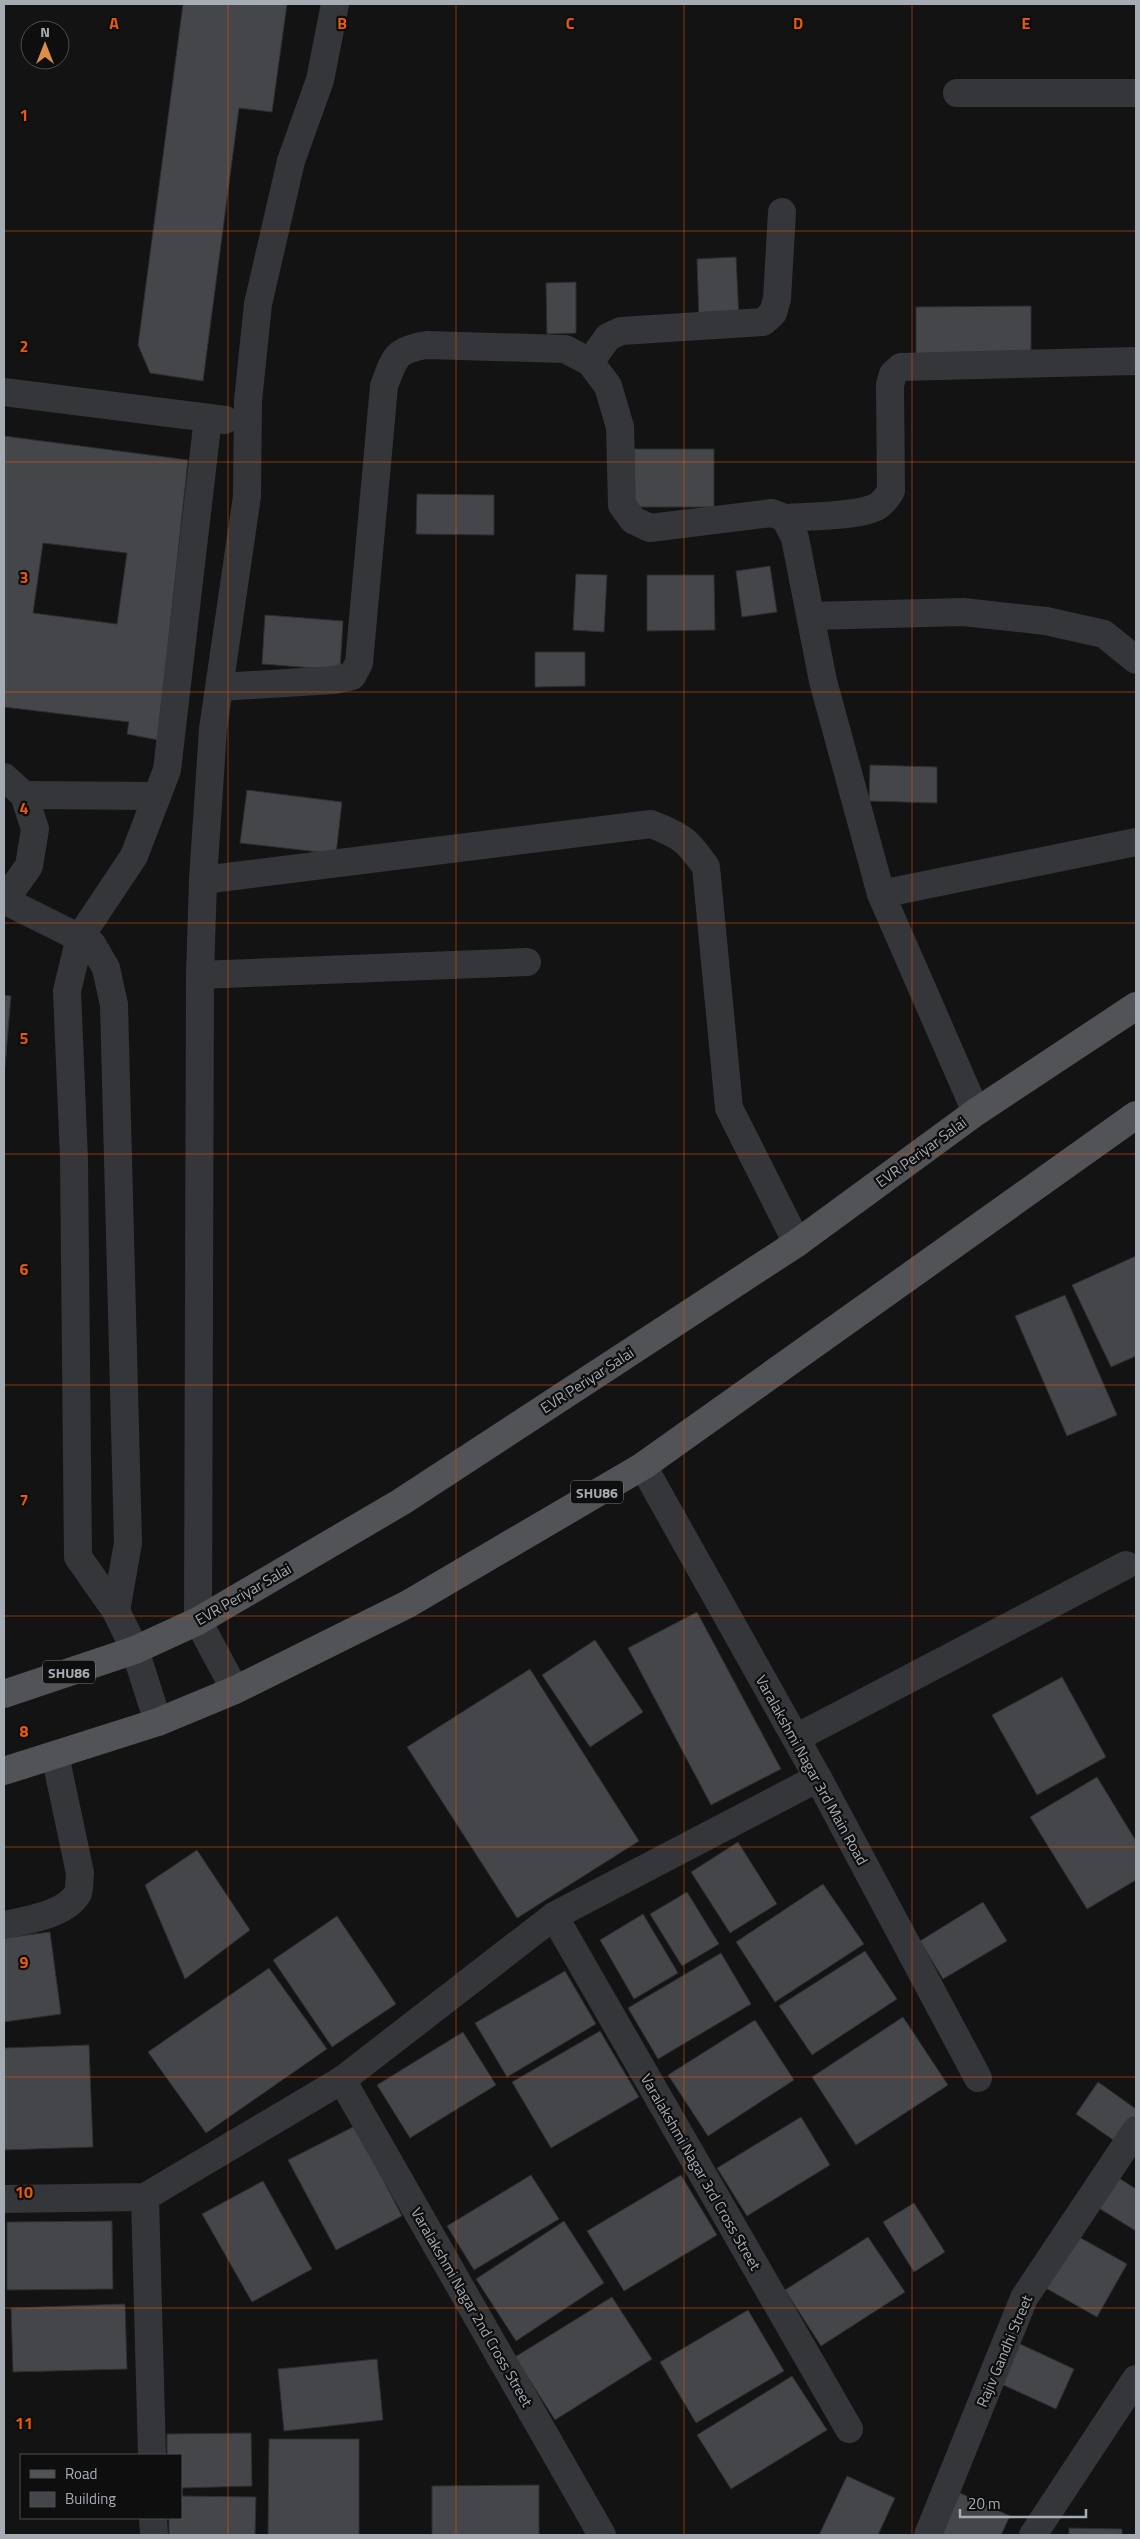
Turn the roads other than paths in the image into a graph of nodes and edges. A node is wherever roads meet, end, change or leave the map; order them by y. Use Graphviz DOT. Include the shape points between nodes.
graph roads {
  1 [pos="335,4"];
  2 [pos="957,93"];
  3 [pos="1136,93"];
  4 [pos="782,212"];
  5 [pos="1136,361"];
  6 [pos="590,362"];
  7 [pos="4,392"];
  8 [pos="208,418"];
  9 [pos="248,425"];
  10 [pos="785,518"];
  11 [pos="811,616"];
  12 [pos="1136,660"];
  13 [pos="220,687"];
  14 [pos="4,777"];
  15 [pos="24,795"];
  16 [pos="157,796"];
  17 [pos="1136,842"];
  18 [pos="203,880"];
  19 [pos="881,894"];
  20 [pos="5,901"];
  21 [pos="80,937"];
  22 [pos="527,962"];
  23 [pos="200,975"];
  24 [pos="1136,1006"];
  25 [pos="976,1112"];
  26 [pos="1136,1115"];
  27 [pos="797,1243"];
  28 [pos="643,1466"];
  29 [pos="1126,1566"];
  30 [pos="116,1611"];
  31 [pos="198,1621"];
  32 [pos="135,1650"];
  33 [pos="235,1690"];
  34 [pos="4,1694"];
  35 [pos="158,1722"];
  36 [pos="796,1738"];
  37 [pos="55,1755"];
  38 [pos="4,1771"];
  39 [pos="818,1778"];
  40 [pos="554,1916"];
  41 [pos="4,1924"];
  42 [pos="978,2078"];
  43 [pos="342,2080"];
  44 [pos="1136,2130"];
  45 [pos="145,2197"];
  46 [pos="4,2199"];
  47 [pos="1136,2379"];
  48 [pos="849,2429"];
  49 [pos="152,2454"];
  50 [pos="153,2519"];
  51 [pos="154,2535"];
  52 [pos="602,2535"];
  53 [pos="928,2535"];
  54 [pos="1033,2535"];
  1 -- 9 [label="street" via="320,80 291,161 260,295"];
  2 -- 3 [label="street"];
  4 -- 6 [label="street" via="777,299 773,313 763,322 622,331 608,337"];
  5 -- 10 [label="street" via="900,368 893,374 890,385 891,491 883,502 860,512"];
  6 -- 10 [label="street" via="608,386 620,428 622,505 633,520 650,528 772,513"];
  6 -- 13 [label="street" via="565,349 426,345 405,349 393,362 384,386 360,663 352,676 334,680"];
  7 -- 8 [label="street"];
  8 -- 9 [label="street"];
  8 -- 16 [label="street" via="167,770"];
  9 -- 13 [label="street" via="247,496"];
  10 -- 11 [label="street" via="795,538"];
  11 -- 12 [label="street" via="963,612 1046,621 1104,634"];
  11 -- 19 [label="street" via="823,682"];
  13 -- 18 [label="street" via="213,729"];
  14 -- 15 [label="street"];
  15 -- 16 [label="street"];
  15 -- 20 [label="street" via="35,829 29,866"];
  16 -- 21 [label="street" via="134,856"];
  17 -- 19 [label="street"];
  18 -- 23 [label="street"];
  18 -- 27 [label="street" via="651,824 673,832 689,843 706,867 729,1108"];
  19 -- 25 [label="street"];
  20 -- 21 [label="street"];
  21 -- 30 [label="street" via="92,944 106,968 114,1005 128,1543"];
  21 -- 30 [label="street" via="67,991 74,1159 78,1557"];
  22 -- 23 [label="street"];
  23 -- 31 [label="street"];
  24 -- 25 [label="main road, EVR Periyar Salai / SHU86"];
  25 -- 27 [label="main road, EVR Periyar Salai / SHU86"];
  26 -- 28 [label="main road, SHU86"];
  27 -- 31 [label="main road, EVR Periyar Salai / SHU86" via="400,1502"];
  28 -- 33 [label="main road, SHU86" via="408,1604"];
  28 -- 36 [label="street, Varalakshmi Nagar 3rd Main Road"];
  29 -- 36 [label="street"];
  30 -- 32 [label="street"];
  31 -- 32 [label="main road, EVR Periyar Salai / SHU86"];
  31 -- 33 [label="street"];
  32 -- 34 [label="main road, EVR Periyar Salai / SHU86"];
  32 -- 35 [label="street"];
  33 -- 35 [label="main road, SHU86"];
  35 -- 37 [label="main road, SHU86"];
  36 -- 39 [label="street, Varalakshmi Nagar 3rd Main Road"];
  37 -- 38 [label="main road, SHU86"];
  37 -- 41 [label="street" via="80,1873 78,1892 68,1904 42,1917"];
  39 -- 40 [label="street"];
  39 -- 42 [label="street, Varalakshmi Nagar 3rd Main Road"];
  40 -- 43 [label="street"];
  40 -- 48 [label="street, Varalakshmi Nagar 3rd Cross Street"];
  43 -- 45 [label="street"];
  43 -- 52 [label="street, Varalakshmi Nagar 2nd Cross Street"];
  44 -- 53 [label="street, Rajiv Gandhi Street" via="1024,2298"];
  45 -- 46 [label="street"];
  45 -- 49 [label="street"];
  47 -- 54 [label="street"];
  50 -- 51 [label="street"];
}
